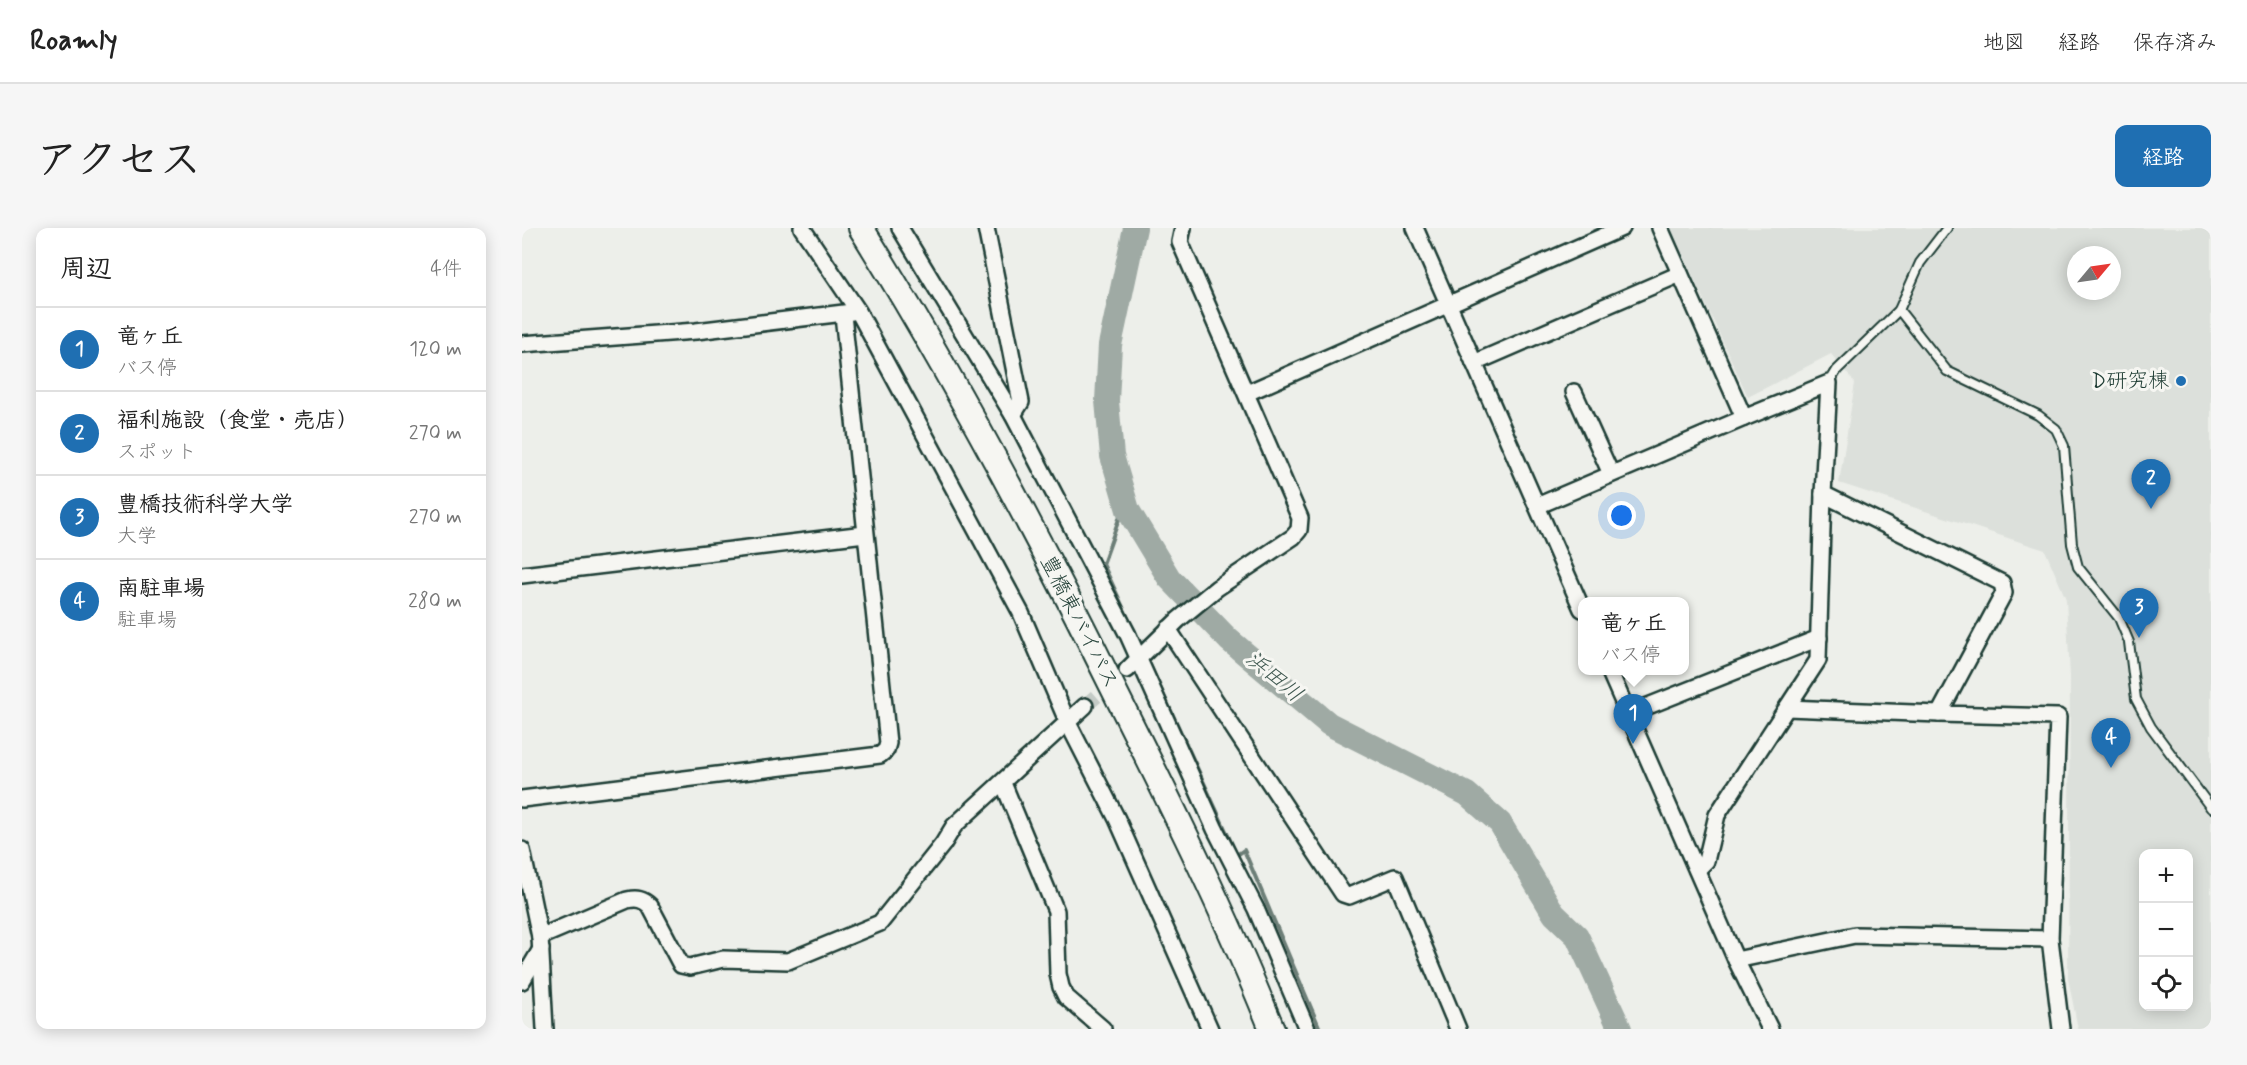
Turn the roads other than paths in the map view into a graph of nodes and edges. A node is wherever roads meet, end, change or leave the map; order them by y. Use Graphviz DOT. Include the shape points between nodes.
graph roads {
  1 [pos="802,228"];
  2 [pos="861,228"];
  3 [pos="900,228"];
  4 [pos="987,228"];
  5 [pos="1183,228"];
  6 [pos="1415,228"];
  7 [pos="1622,228"];
  8 [pos="1660,228"];
  9 [pos="1947,228"];
  10 [pos="1680,274"];
  11 [pos="1448,305"];
  12 [pos="1899,310"];
  13 [pos="850,313"];
  14 [pos="522,344"];
  15 [pos="1474,363"];
  16 [pos="1828,383"];
  17 [pos="1574,392"];
  18 [pos="1247,393"];
  19 [pos="1013,415"];
  20 [pos="1744,418"];
  21 [pos="1611,474"];
  22 [pos="1823,494"];
  23 [pos="1537,506"];
  24 [pos="865,534"];
  25 [pos="522,575"];
  26 [pos="1578,600"];
  27 [pos="1173,624"];
  28 [pos="1819,638"];
  29 [pos="1139,659"];
  30 [pos="1127,670"];
  31 [pos="1611,675"];
  32 [pos="1085,706"];
  33 [pos="1787,708"];
  34 [pos="1628,714"];
  35 [pos="1940,714"];
  36 [pos="1068,723"];
  37 [pos="1003,783"];
  38 [pos="522,799"];
  39 [pos="2211,808"];
  40 [pos="522,850"];
  41 [pos="1697,870"];
  42 [pos="2050,939"];
  43 [pos="541,943"];
  44 [pos="1736,960"];
  45 [pos="522,981"];
  46 [pos="545,1029"];
  47 [pos="1103,1029"];
  48 [pos="1210,1029"];
  49 [pos="1272,1029"];
  50 [pos="1307,1029"];
  51 [pos="1458,1029"];
  52 [pos="1770,1029"];
  53 [pos="2061,1029"];
  1 -- 13 [label="street"];
  2 -- 49 [label="highway, 豊橋東バイパス" via="948,376 1071,603 1177,817"];
  3 -- 19 [label="street"];
  4 -- 19 [label="street" via="1021,402"];
  5 -- 18 [label="street" via="1180,242"];
  6 -- 11 [label="street"];
  7 -- 11 [label="street"];
  8 -- 10 [label="street"];
  9 -- 12 [label="lane" via="1920,262"];
  10 -- 15 [label="street"];
  10 -- 20 [label="street"];
  11 -- 15 [label="street"];
  11 -- 18 [label="street"];
  12 -- 16 [label="lane"];
  12 -- 39 [label="lane" via="1947,371 2038,415 2056,429 2064,446 2072,544 2078,567 2118,618 2129,642 2136,699 2151,727"];
  13 -- 14 [label="street" via="696,331"];
  13 -- 24 [label="street"];
  13 -- 36 [label="street" via="1021,613"];
  15 -- 23 [label="street"];
  16 -- 20 [label="street"];
  16 -- 22 [label="street"];
  17 -- 21 [label="street"];
  18 -- 27 [label="street" via="1300,518 1299,530"];
  19 -- 29 [label="street"];
  20 -- 21 [label="street"];
  21 -- 23 [label="street"];
  22 -- 28 [label="street"];
  22 -- 35 [label="street" via="2002,583 2004,593"];
  23 -- 26 [label="street"];
  24 -- 25 [label="street"];
  24 -- 38 [label="street" via="886,750 880,754"];
  27 -- 29 [label="street"];
  27 -- 51 [label="street" via="1343,894 1349,896 1395,877"];
  28 -- 33 [label="street" via="1818,660"];
  28 -- 34 [label="street"];
  29 -- 30 [label="street"];
  29 -- 50 [label="street" via="1215,829 1256,909"];
  31 -- 34 [label="street"];
  32 -- 36 [label="street"];
  33 -- 35 [label="street"];
  33 -- 41 [label="street" via="1717,815 1706,861"];
  34 -- 41 [label="street"];
  35 -- 42 [label="street" via="2058,717"];
  36 -- 37 [label="street"];
  36 -- 48 [label="street" via="1117,819"];
  37 -- 43 [label="street" via="954,826 880,923 788,961 723,959 690,967 681,965 651,906 636,899"];
  37 -- 47 [label="street" via="1056,911 1061,987 1066,998"];
  40 -- 43 [label="street"];
  41 -- 44 [label="street"];
  42 -- 44 [label="street" via="1855,935"];
  42 -- 53 [label="street"];
  43 -- 45 [label="street"];
  43 -- 46 [label="street"];
  44 -- 52 [label="street"];
}
